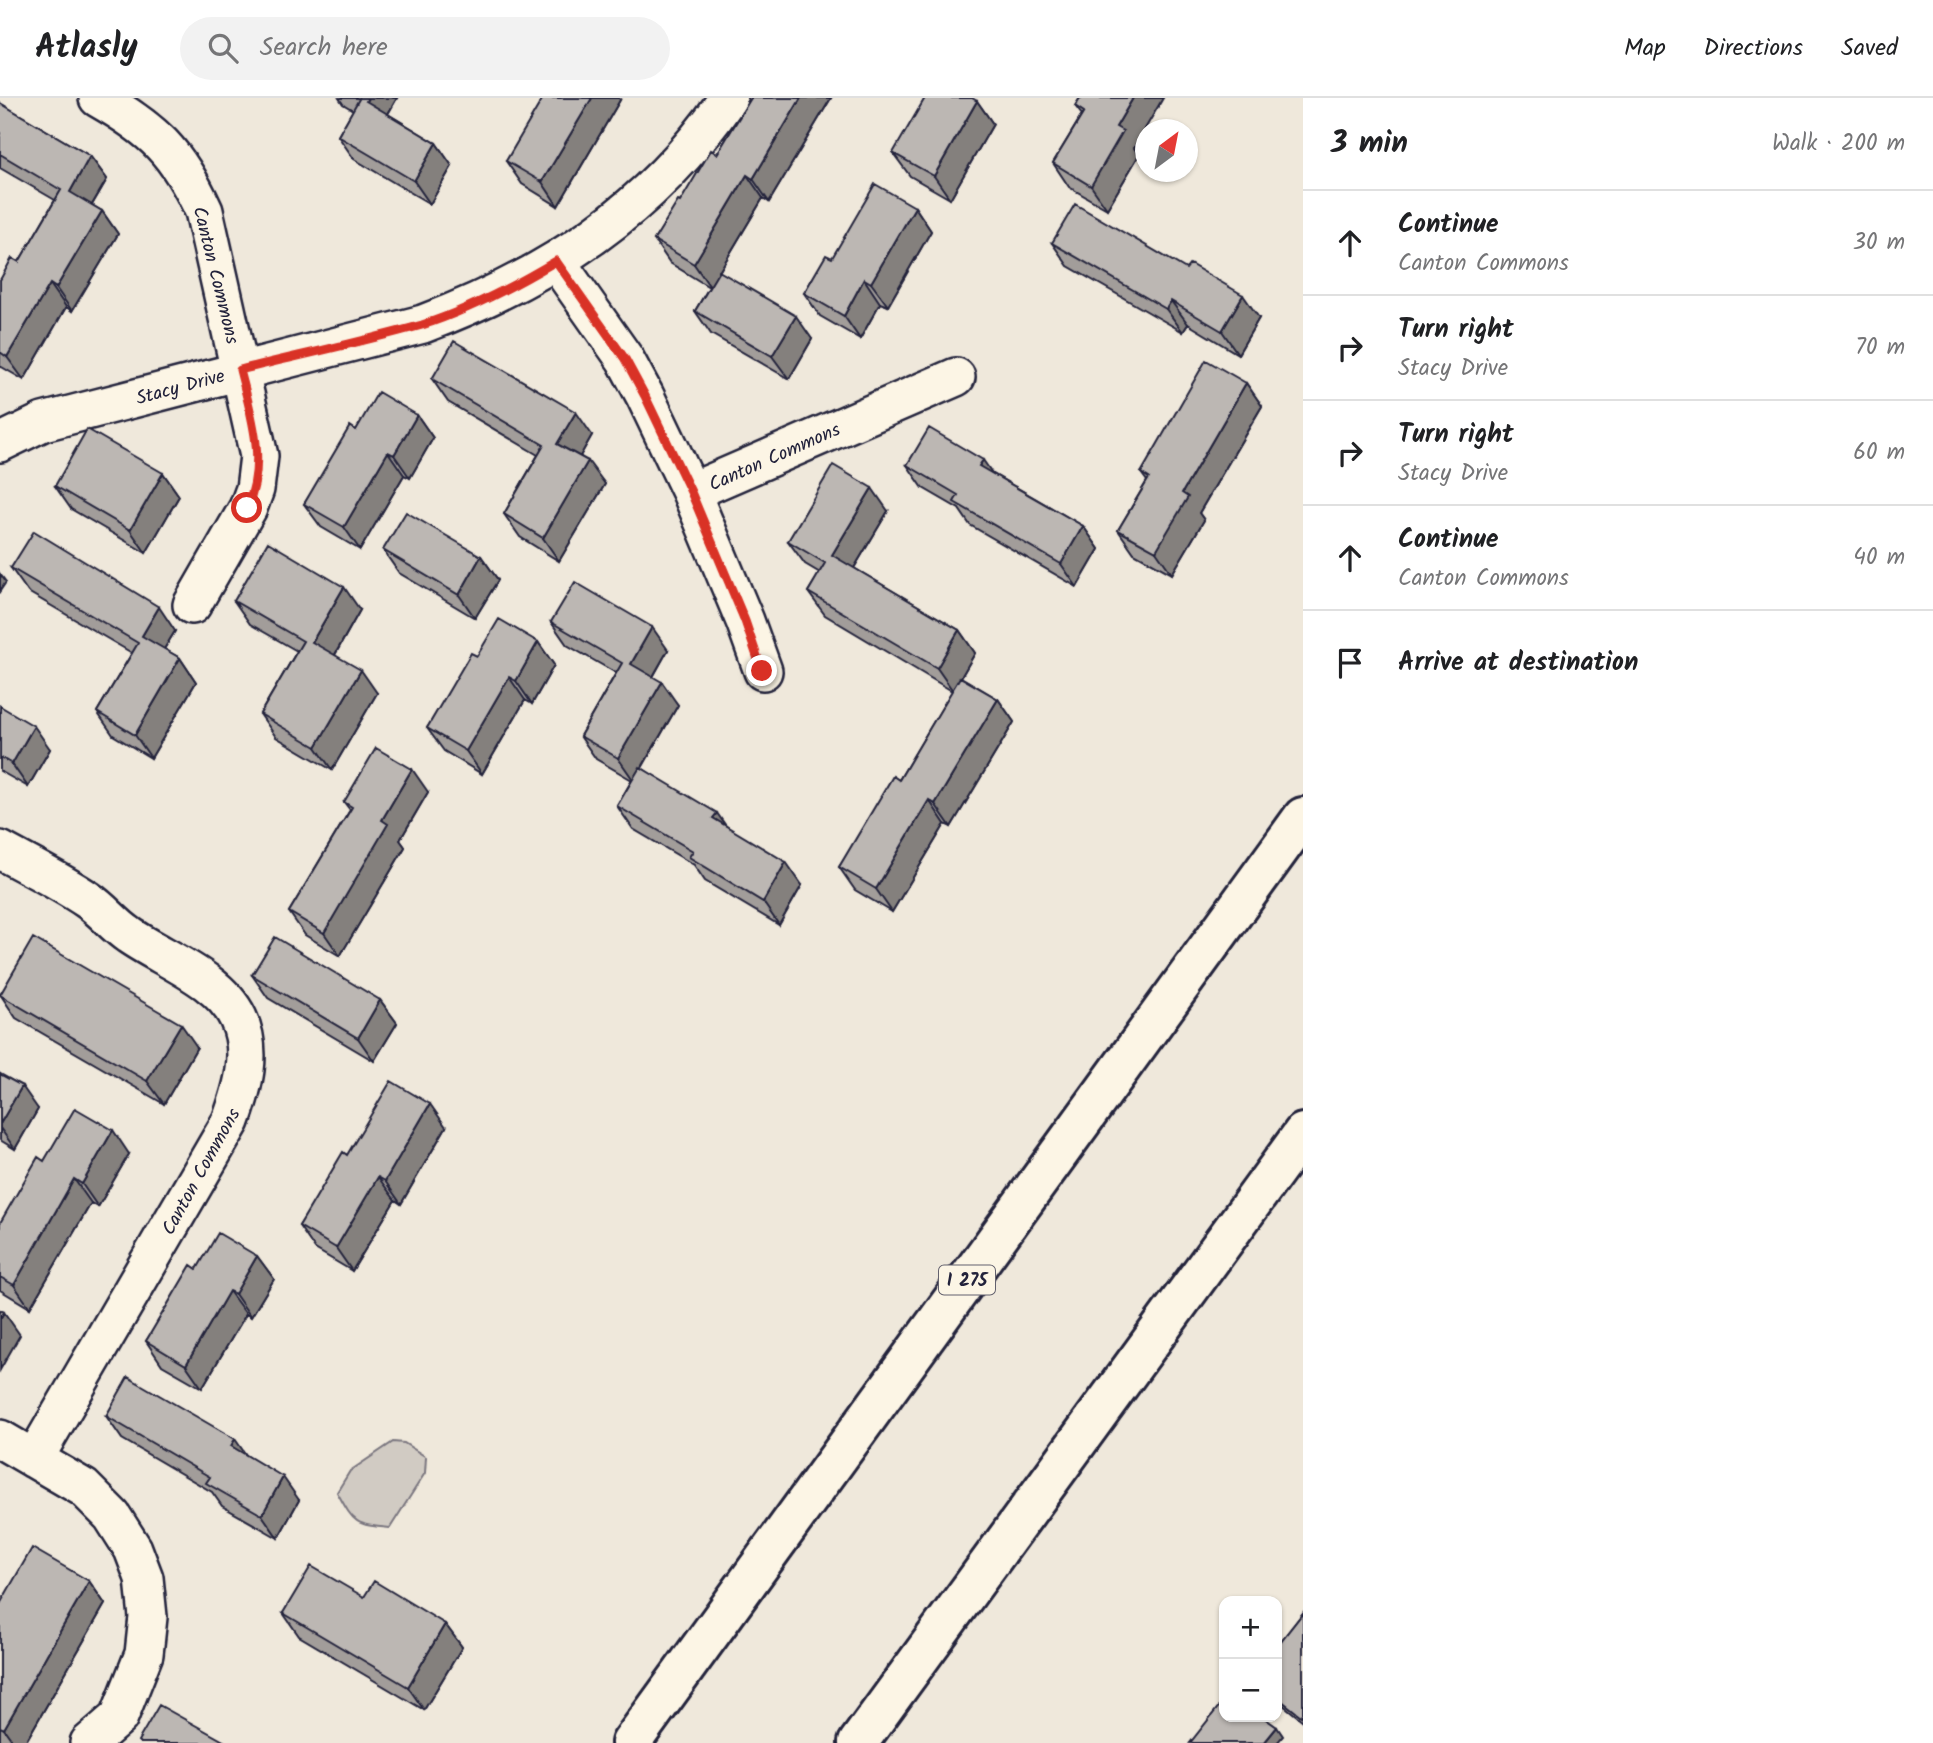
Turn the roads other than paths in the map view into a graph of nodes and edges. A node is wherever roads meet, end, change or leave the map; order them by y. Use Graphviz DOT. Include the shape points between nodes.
graph roads {
  1 [pos="98,98"];
  2 [pos="728,98"];
  3 [pos="556,261"];
  4 [pos="240,370"];
  5 [pos="956,377"];
  6 [pos="0,443"];
  7 [pos="691,492"];
  8 [pos="192,605"];
  9 [pos="762,671"];
  10 [pos="1303,817"];
  11 [pos="0,850"];
  12 [pos="1303,1133"];
  13 [pos="0,1439"];
  14 [pos="34,1459"];
  15 [pos="89,1743"];
  16 [pos="631,1743"];
  17 [pos="858,1743"];
  1 -- 4 [label="street, Canton Commons" via="149,131 172,153 192,185 204,211"];
  2 -- 3 [label="street, Stacy Drive" via="660,181 619,218"];
  3 -- 4 [label="street, Stacy Drive" via="518,284 423,324"];
  3 -- 7 [label="street" via="625,359"];
  4 -- 6 [label="street, Stacy Drive" via="43,422"];
  4 -- 8 [label="street, Canton Commons" via="259,456 255,489"];
  5 -- 7 [label="street, Canton Commons"];
  7 -- 9 [label="street, Canton Commons"];
  10 -- 16 [label="highway, I 275"];
  11 -- 14 [label="street, Canton Commons" via="90,901 128,934 223,996 238,1018 245,1046 246,1071 231,1122"];
  12 -- 17 [label="highway"];
  13 -- 14 [label="street"];
  14 -- 15 [label="street" via="84,1488 112,1516 133,1549 144,1578 148,1617 144,1654 119,1717"];
}
